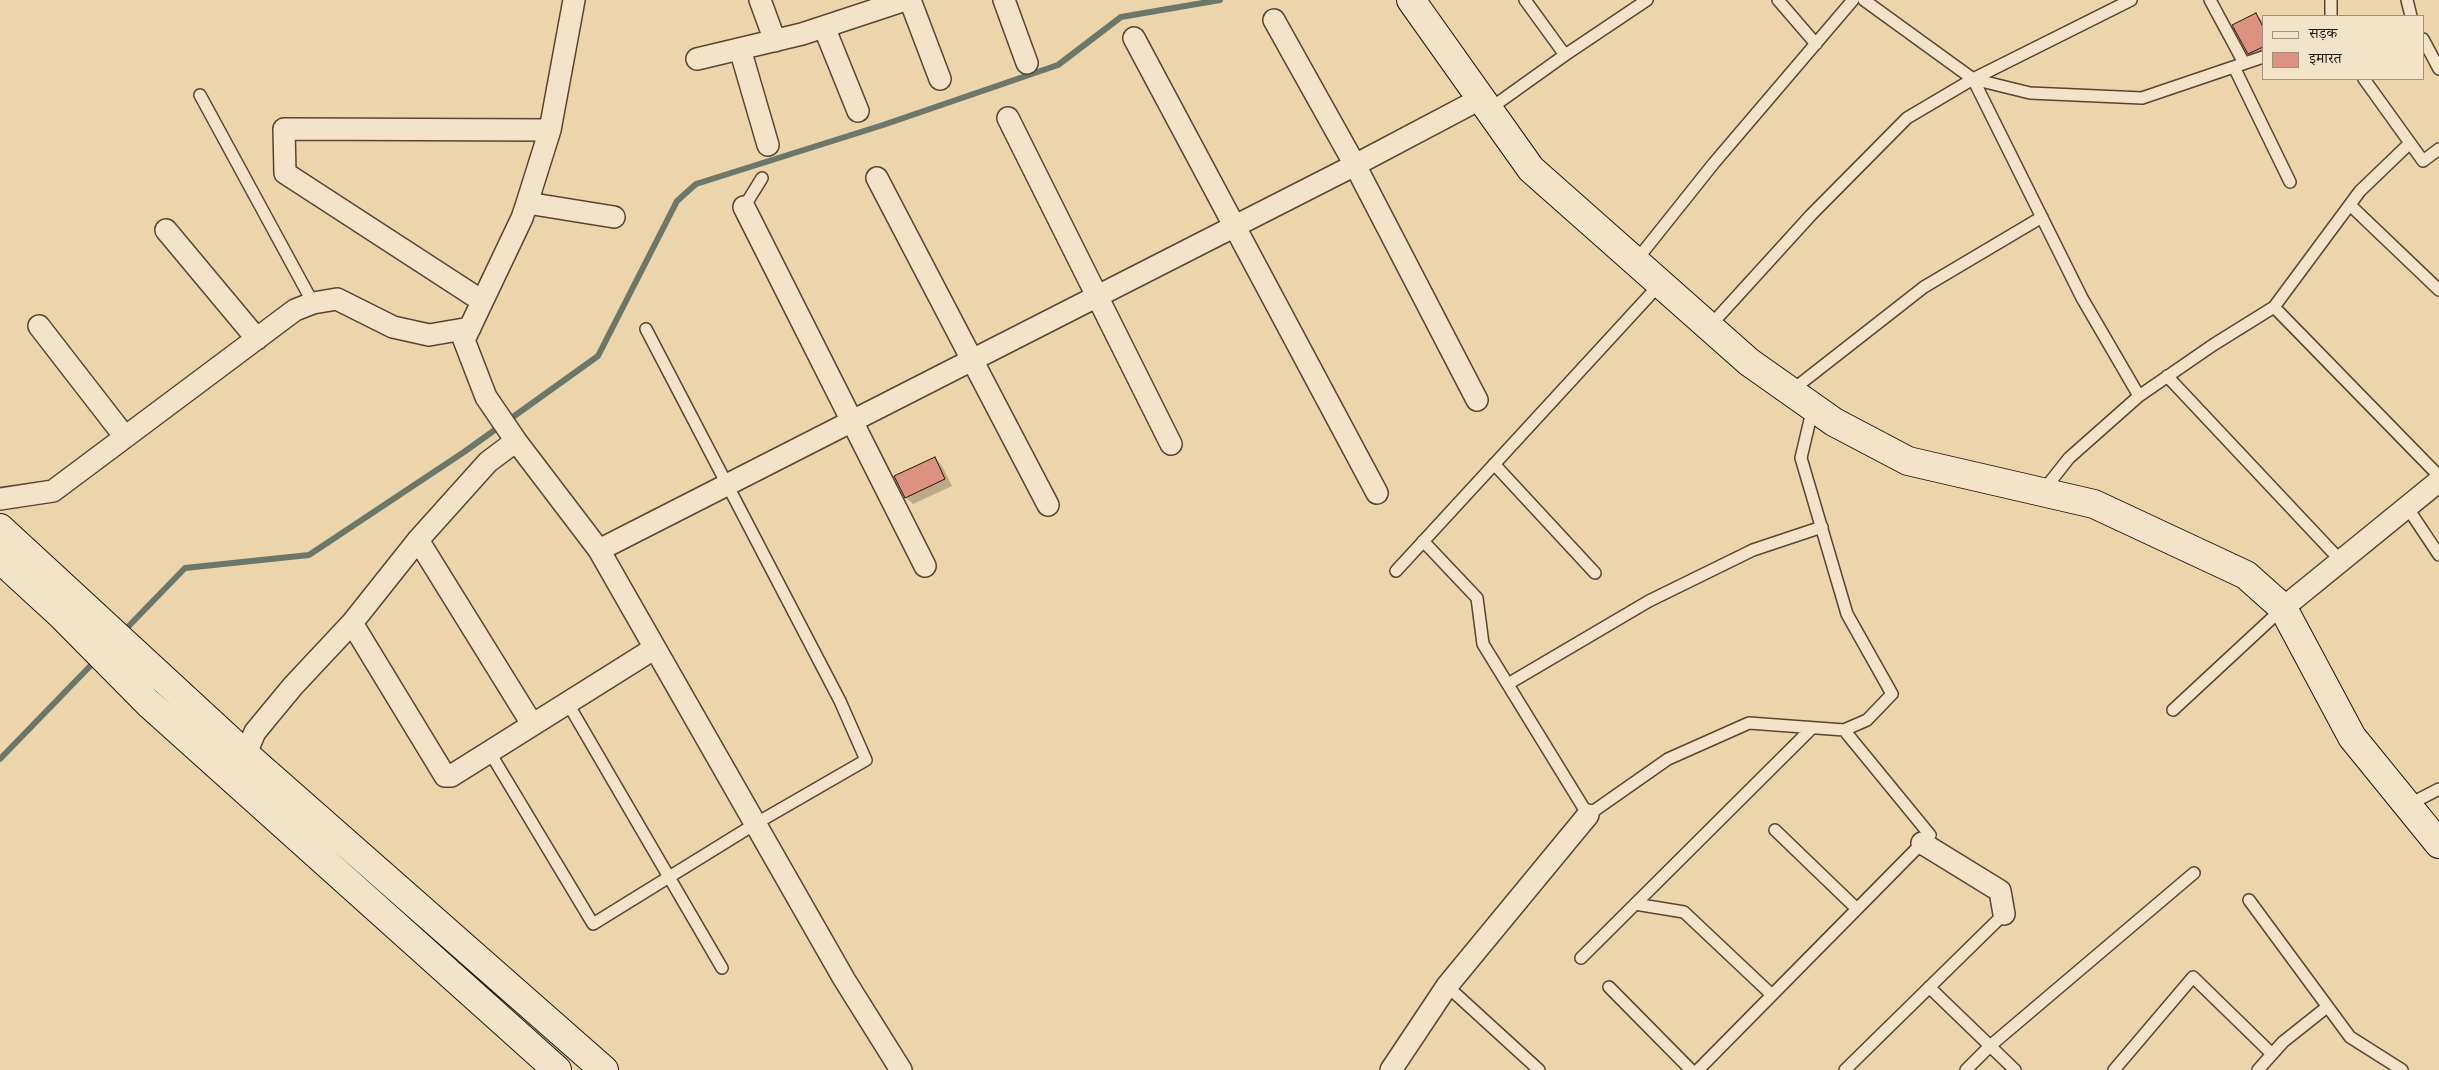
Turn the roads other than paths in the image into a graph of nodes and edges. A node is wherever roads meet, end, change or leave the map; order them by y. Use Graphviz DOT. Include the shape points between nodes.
graph roads {
  1 [pos="574,0"];
  2 [pos="760,0"];
  3 [pos="905,0"];
  4 [pos="910,0"];
  5 [pos="1004,0"];
  6 [pos="1411,0"];
  7 [pos="1525,0"];
  8 [pos="1647,0"];
  9 [pos="1778,0"];
  10 [pos="1853,0"];
  11 [pos="1864,0"];
  12 [pos="2210,0"];
  13 [pos="2331,0"];
  14 [pos="2407,0"];
  15 [pos="2125,1"];
  16 [pos="2331,15"];
  17 [pos="2411,15"];
  18 [pos="1274,20"];
  19 [pos="824,27"];
  20 [pos="1134,38"];
  21 [pos="775,41"];
  22 [pos="2424,41"];
  23 [pos="1816,44"];
  24 [pos="740,49"];
  25 [pos="1565,55"];
  26 [pos="2262,57"];
  27 [pos="697,59"];
  28 [pos="1027,63"];
  29 [pos="2239,65"];
  30 [pos="2439,69"];
  31 [pos="1972,78"];
  32 [pos="940,79"];
  33 [pos="2365,80"];
  34 [pos="200,95"];
  35 [pos="1484,105"];
  36 [pos="858,111"];
  37 [pos="1008,118"];
  38 [pos="550,130"];
  39 [pos="2410,143"];
  40 [pos="768,145"];
  41 [pos="2439,148"];
  42 [pos="1355,165"];
  43 [pos="762,178"];
  44 [pos="877,178"];
  45 [pos="2290,182"];
  46 [pos="527,203"];
  47 [pos="2350,205"];
  48 [pos="744,207"];
  49 [pos="614,217"];
  50 [pos="2042,218"];
  51 [pos="1234,225"];
  52 [pos="166,230"];
  53 [pos="1635,262"];
  54 [pos="1660,284"];
  55 [pos="2439,290"];
  56 [pos="1096,295"];
  57 [pos="482,301"];
  58 [pos="313,303"];
  59 [pos="2274,307"];
  60 [pos="39,326"];
  61 [pos="1709,327"];
  62 [pos="470,328"];
  63 [pos="646,329"];
  64 [pos="257,338"];
  65 [pos="972,359"];
  66 [pos="2168,376"];
  67 [pos="1790,391"];
  68 [pos="2140,396"];
  69 [pos="1477,400"];
  70 [pos="1813,407"];
  71 [pos="852,421"];
  72 [pos="125,437"];
  73 [pos="514,438"];
  74 [pos="1171,444"];
  75 [pos="1494,464"];
  76 [pos="2439,476"];
  77 [pos="2439,481"];
  78 [pos="727,484"];
  79 [pos="2042,492"];
  80 [pos="1377,493"];
  81 [pos="0,499"];
  82 [pos="1048,505"];
  83 [pos="2407,507"];
  84 [pos="1822,527"];
  85 [pos="0,528"];
  86 [pos="418,540"];
  87 [pos="1423,541"];
  88 [pos="599,550"];
  89 [pos="2439,555"];
  90 [pos="0,560"];
  91 [pos="2341,561"];
  92 [pos="925,566"];
  93 [pos="1396,571"];
  94 [pos="1595,573"];
  95 [pos="2283,608"];
  96 [pos="352,623"];
  97 [pos="88,626"];
  98 [pos="655,648"];
  99 [pos="1508,684"];
  100 [pos="567,702"];
  101 [pos="2173,710"];
  102 [pos="532,724"];
  103 [pos="1812,728"];
  104 [pos="1844,730"];
  105 [pos="489,751"];
  106 [pos="245,754"];
  107 [pos="234,780"];
  108 [pos="2439,789"];
  109 [pos="2408,805"];
  110 [pos="1588,816"];
  111 [pos="755,824"];
  112 [pos="1775,830"];
  113 [pos="1922,843"];
  114 [pos="2439,844"];
  115 [pos="2194,873"];
  116 [pos="669,878"];
  117 [pos="2249,900"];
  118 [pos="1635,904"];
  119 [pos="1857,909"];
  120 [pos="2004,914"];
  121 [pos="1581,958"];
  122 [pos="722,968"];
  123 [pos="1447,986"];
  124 [pos="1928,987"];
  125 [pos="1609,988"];
  126 [pos="1772,995"];
  127 [pos="2328,1006"];
  128 [pos="1990,1046"];
  129 [pos="2272,1054"];
  130 [pos="2119,1068"];
  131 [pos="557,1070"];
  132 [pos="604,1070"];
  133 [pos="901,1070"];
  134 [pos="1391,1070"];
  135 [pos="1539,1070"];
  136 [pos="1691,1070"];
  137 [pos="1698,1070"];
  138 [pos="1845,1070"];
  139 [pos="1966,1070"];
  140 [pos="2015,1070"];
  141 [pos="2258,1070"];
  142 [pos="2402,1070"];
  1 -- 38 [label="street"];
  2 -- 21 [label="street"];
  3 -- 19 [label="street"];
  4 -- 32 [label="street"];
  5 -- 28 [label="street"];
  6 -- 35 [label="main road"];
  7 -- 25 [label="lane"];
  8 -- 25 [label="lane"];
  9 -- 23 [label="lane"];
  10 -- 23 [label="lane"];
  11 -- 31 [label="lane"];
  12 -- 29 [label="lane"];
  13 -- 16 [label="lane"];
  14 -- 17 [label="lane"];
  15 -- 31 [label="lane"];
  18 -- 42 [label="street"];
  19 -- 21 [label="street"];
  19 -- 36 [label="street"];
  20 -- 51 [label="street"];
  21 -- 24 [label="street"];
  22 -- 30 [label="lane"];
  23 -- 53 [label="lane"];
  24 -- 27 [label="street"];
  24 -- 40 [label="street"];
  25 -- 35 [label="lane"];
  26 -- 29 [label="lane"];
  29 -- 31 [label="lane" via="2142,98 2030,93"];
  29 -- 45 [label="lane"];
  31 -- 50 [label="lane"];
  31 -- 61 [label="lane" via="1907,118 1811,215"];
  33 -- 39 [label="lane"];
  34 -- 58 [label="lane"];
  35 -- 42 [label="street"];
  35 -- 53 [label="main road" via="1531,169"];
  37 -- 56 [label="street"];
  38 -- 46 [label="street"];
  38 -- 57 [label="street" via="284,129 285,173"];
  39 -- 41 [label="lane" via="2423,161"];
  39 -- 47 [label="lane" via="2360,191"];
  42 -- 51 [label="street"];
  42 -- 69 [label="street"];
  43 -- 48 [label="lane"];
  44 -- 65 [label="street"];
  46 -- 49 [label="street"];
  46 -- 57 [label="street"];
  47 -- 55 [label="lane"];
  47 -- 59 [label="lane"];
  48 -- 71 [label="street"];
  50 -- 67 [label="lane" via="1924,287"];
  50 -- 68 [label="lane" via="2082,298"];
  51 -- 56 [label="street"];
  51 -- 80 [label="street"];
  52 -- 64 [label="street"];
  53 -- 54 [label="main road"];
  54 -- 61 [label="main road"];
  54 -- 75 [label="lane"];
  56 -- 65 [label="street"];
  56 -- 74 [label="street"];
  57 -- 62 [label="street"];
  58 -- 62 [label="street" via="337,299 393,327 429,334"];
  58 -- 64 [label="street" via="295,310"];
  59 -- 66 [label="lane"];
  59 -- 76 [label="lane"];
  60 -- 72 [label="street"];
  61 -- 67 [label="main road" via="1749,362"];
  62 -- 73 [label="street" via="464,340 486,397"];
  63 -- 78 [label="lane"];
  64 -- 72 [label="street"];
  65 -- 71 [label="street"];
  65 -- 82 [label="street"];
  66 -- 68 [label="lane"];
  66 -- 91 [label="lane"];
  67 -- 70 [label="main road"];
  68 -- 79 [label="lane" via="2069,458"];
  70 -- 79 [label="main road" via="1834,422 1908,461"];
  70 -- 84 [label="lane" via="1801,458"];
  71 -- 78 [label="street"];
  71 -- 92 [label="street"];
  72 -- 81 [label="street" via="54,491"];
  73 -- 86 [label="street"];
  73 -- 88 [label="street"];
  75 -- 87 [label="lane"];
  75 -- 94 [label="lane"];
  77 -- 83 [label="street"];
  78 -- 88 [label="street"];
  78 -- 111 [label="lane" via="840,701 866,760"];
  79 -- 95 [label="main road" via="2094,504 2246,575"];
  83 -- 89 [label="lane"];
  83 -- 91 [label="street"];
  84 -- 99 [label="lane" via="1753,550 1649,601"];
  84 -- 104 [label="lane" via="1847,614 1892,694 1867,720"];
  85 -- 97 [label="main road"];
  86 -- 96 [label="street"];
  86 -- 102 [label="street"];
  87 -- 93 [label="lane"];
  87 -- 99 [label="lane" via="1477,598 1484,644"];
  88 -- 98 [label="street"];
  90 -- 97 [label="main road"];
  91 -- 95 [label="street"];
  95 -- 101 [label="lane"];
  95 -- 109 [label="main road" via="2352,737"];
  96 -- 105 [label="street" via="445,776 452,776"];
  96 -- 106 [label="street" via="255,732"];
  97 -- 106 [label="main road" via="134,650"];
  97 -- 107 [label="main road" via="114,668"];
  98 -- 100 [label="street"];
  98 -- 111 [label="street"];
  99 -- 110 [label="lane"];
  100 -- 102 [label="street"];
  100 -- 116 [label="lane"];
  102 -- 105 [label="street"];
  103 -- 104 [label="lane"];
  103 -- 110 [label="lane" via="1749,723 1668,759"];
  103 -- 118 [label="lane"];
  104 -- 113 [label="lane" via="1930,835"];
  105 -- 116 [label="lane" via="593,924"];
  106 -- 107 [label="street"];
  106 -- 132 [label="main road"];
  107 -- 131 [label="main road"];
  108 -- 109 [label="lane"];
  109 -- 114 [label="main road"];
  110 -- 123 [label="street"];
  111 -- 116 [label="lane"];
  111 -- 133 [label="street" via="844,979"];
  112 -- 119 [label="lane"];
  113 -- 119 [label="lane"];
  113 -- 120 [label="street" via="2000,891"];
  115 -- 128 [label="lane"];
  116 -- 122 [label="lane"];
  117 -- 127 [label="lane"];
  118 -- 121 [label="lane"];
  118 -- 126 [label="lane" via="1684,912"];
  119 -- 126 [label="lane"];
  120 -- 124 [label="lane"];
  123 -- 134 [label="street"];
  123 -- 135 [label="lane"];
  124 -- 128 [label="lane"];
  124 -- 138 [label="lane"];
  125 -- 136 [label="lane"];
  126 -- 137 [label="lane"];
  127 -- 129 [label="lane"];
  127 -- 142 [label="lane" via="2350,1037"];
  128 -- 139 [label="lane"];
  128 -- 140 [label="lane"];
  129 -- 130 [label="lane" via="2193,977"];
  129 -- 141 [label="lane"];
}
